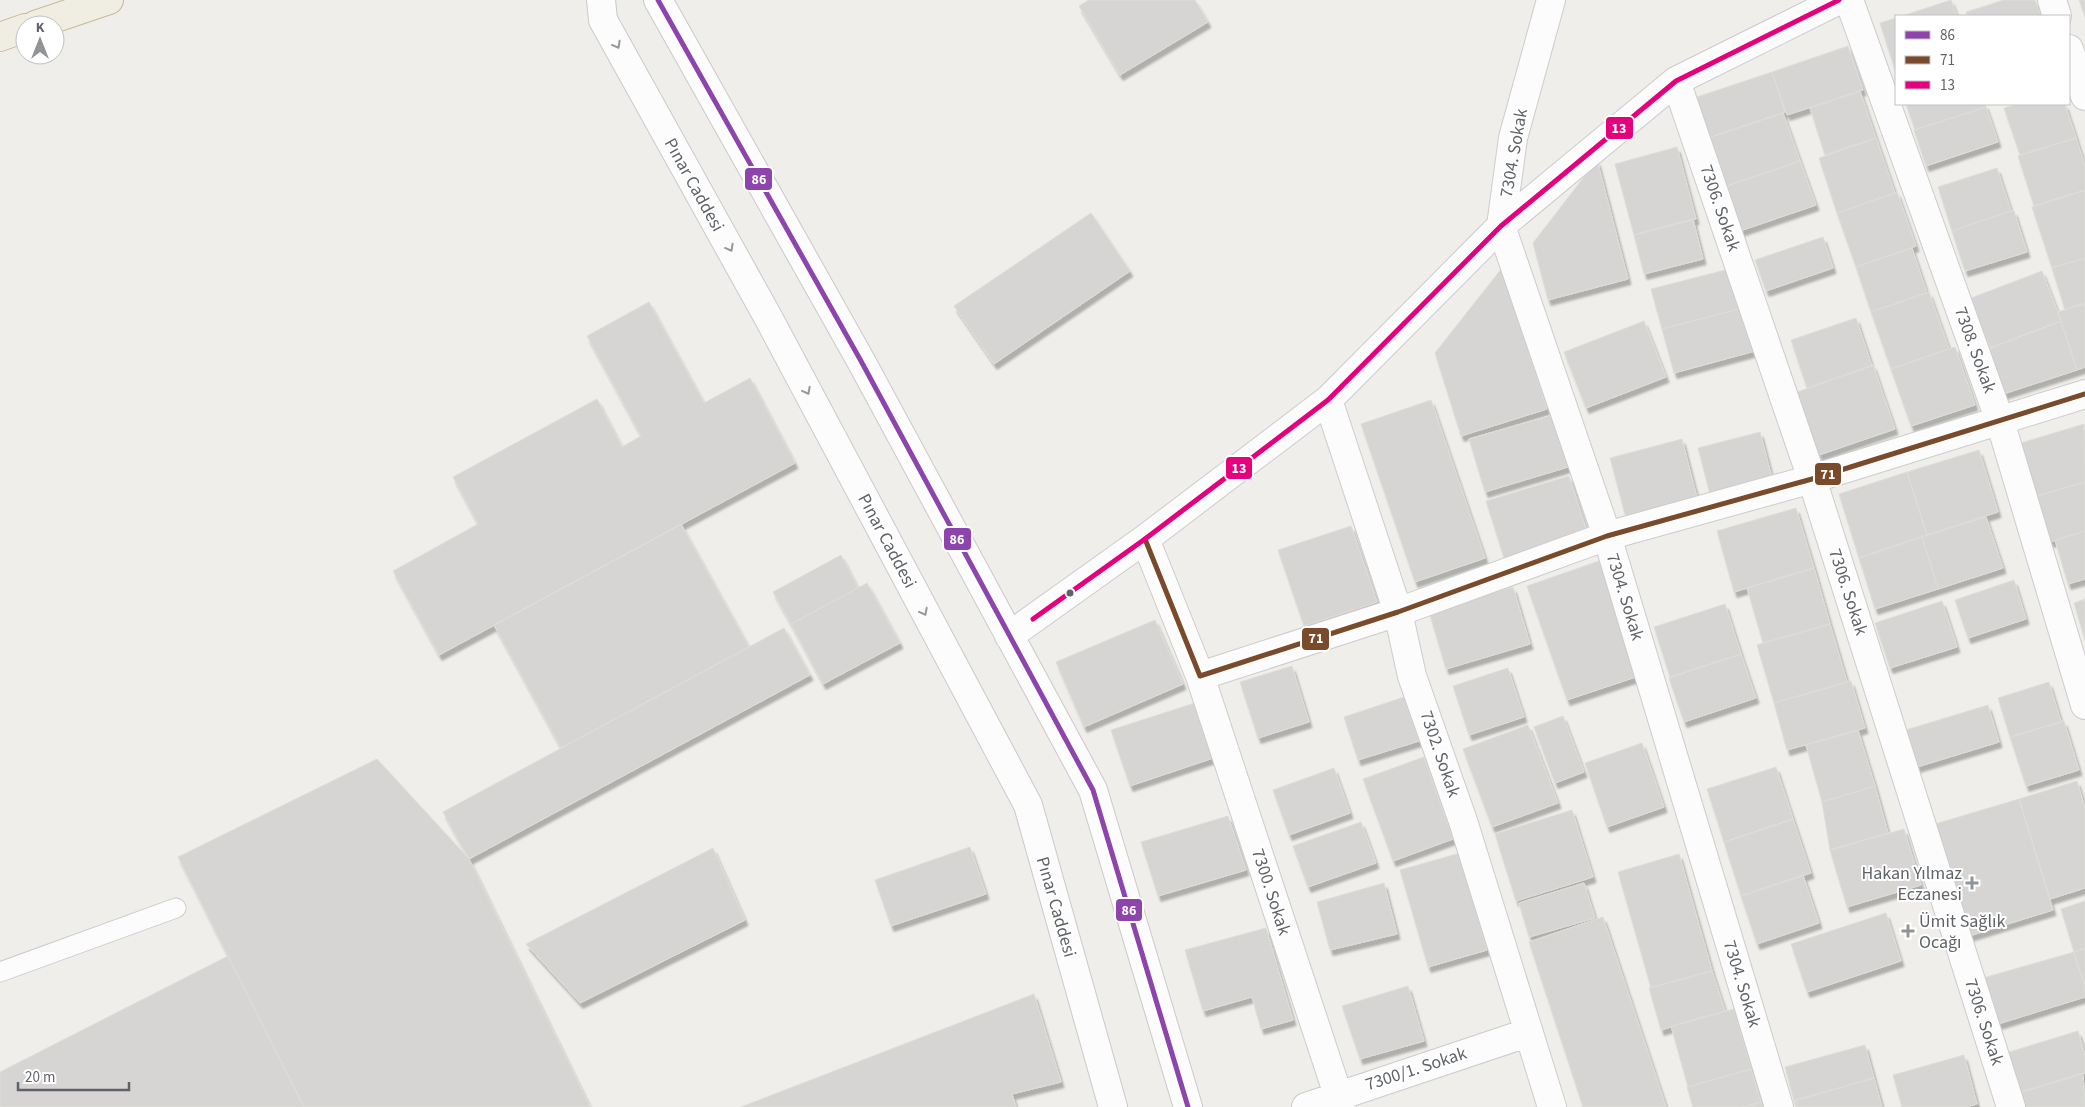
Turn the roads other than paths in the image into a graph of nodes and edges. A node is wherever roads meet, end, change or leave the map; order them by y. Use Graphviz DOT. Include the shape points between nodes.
graph roads {
  1 [pos="109,0"];
  2 [pos="601,0"];
  3 [pos="658,0"];
  4 [pos="1552,0"];
  5 [pos="1839,0"];
  6 [pos="1849,0"];
  7 [pos="2052,0"];
  8 [pos="65,15"];
  9 [pos="2057,15"];
  10 [pos="15,32"];
  11 [pos="0,37"];
  12 [pos="2070,52"];
  13 [pos="1676,81"];
  14 [pos="2085,96"];
  15 [pos="1501,226"];
  16 [pos="2085,394"];
  17 [pos="1328,400"];
  18 [pos="2000,421"];
  19 [pos="1812,479"];
  20 [pos="1607,536"];
  21 [pos="1145,539"];
  22 [pos="1398,612"];
  23 [pos="1010,636"];
  24 [pos="1200,676"];
  25 [pos="2085,705"];
  26 [pos="176,908"];
  27 [pos="0,972"];
  28 [pos="1527,1033"];
  29 [pos="1340,1101"];
  30 [pos="1113,1107"];
  31 [pos="1188,1107"];
  32 [pos="1306,1107"];
  33 [pos="1552,1107"];
  34 [pos="1779,1107"];
  35 [pos="2011,1107"];
  1 -- 8 [label="highway"];
  2 -- 30 [label="street, Pınar Caddesi, one-way" via="603,20 769,319 1028,805"];
  3 -- 23 [label="street" via="856,352"];
  4 -- 15 [label="street, 7304. Sokak" via="1513,138"];
  5 -- 13 [label="street"];
  6 -- 18 [label="street, 7308. Sokak"];
  7 -- 9 [label="street"];
  10 -- 11 [label="highway"];
  12 -- 14 [label="street"];
  13 -- 15 [label="street"];
  13 -- 19 [label="street, 7306. Sokak"];
  15 -- 17 [label="street"];
  15 -- 20 [label="street, 7304. Sokak"];
  16 -- 18 [label="street"];
  17 -- 21 [label="street"];
  17 -- 22 [label="street, 7302. Sokak"];
  18 -- 19 [label="street"];
  18 -- 25 [label="street, 7308. Sokak"];
  19 -- 20 [label="street"];
  19 -- 35 [label="street, 7306. Sokak"];
  20 -- 22 [label="street"];
  20 -- 34 [label="street, 7304. Sokak"];
  21 -- 23 [label="street"];
  21 -- 24 [label="street, 7300. Sokak"];
  22 -- 24 [label="street"];
  22 -- 28 [label="street, 7302. Sokak" via="1412,676 1463,821"];
  23 -- 31 [label="street" via="1092,790"];
  24 -- 29 [label="street, 7300. Sokak"];
  26 -- 27 [label="lane"];
  28 -- 29 [label="street, 7300/1. Sokak"];
  28 -- 33 [label="street, 7302. Sokak"];
  29 -- 32 [label="street, 7300/1. Sokak"];
}
